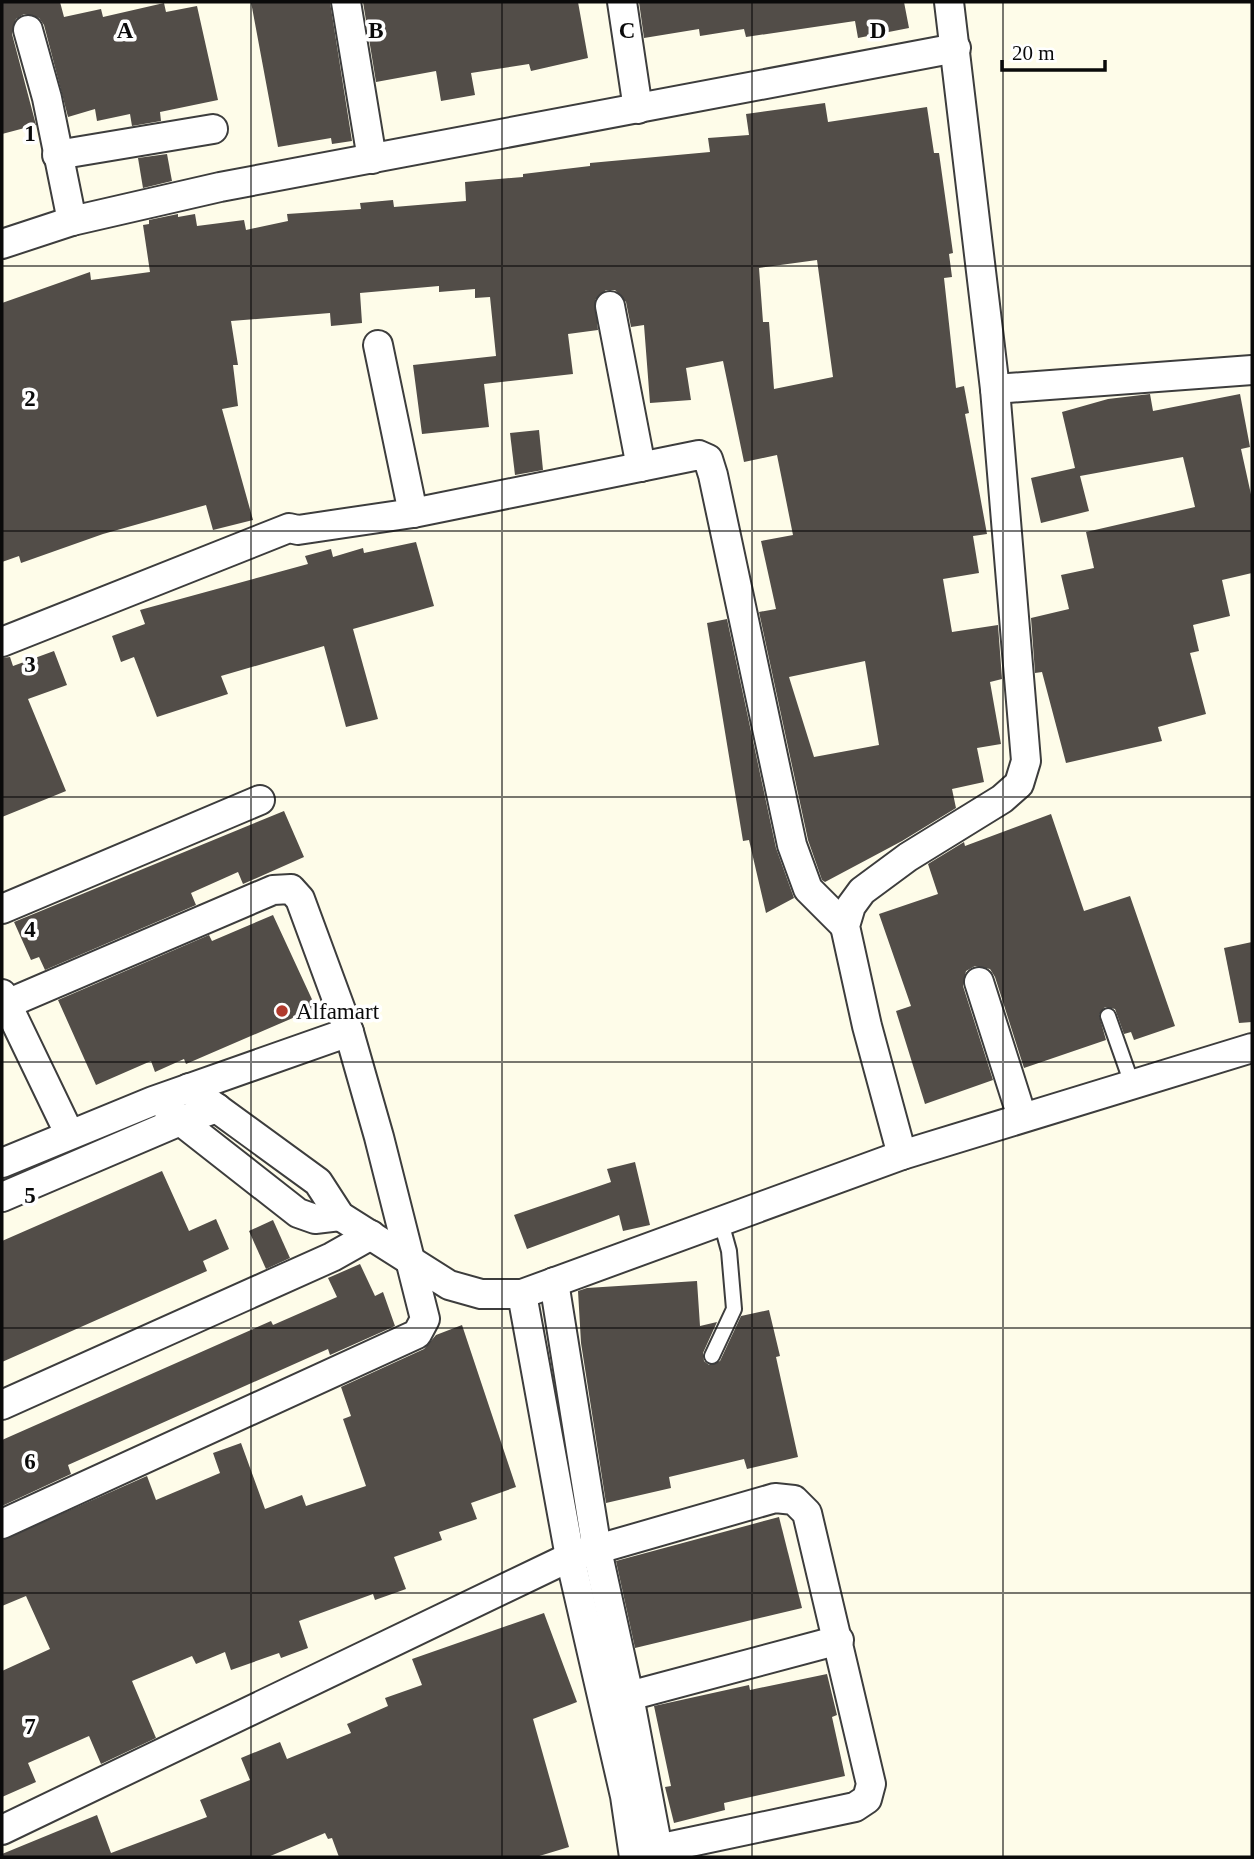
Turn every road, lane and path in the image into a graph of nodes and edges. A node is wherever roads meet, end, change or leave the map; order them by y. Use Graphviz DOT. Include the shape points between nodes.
graph roads {
  1 [pos="346,2"];
  2 [pos="622,2"];
  3 [pos="949,2"];
  4 [pos="28,30"];
  5 [pos="956,48"];
  6 [pos="638,109"];
  7 [pos="213,129"];
  8 [pos="57,155"];
  9 [pos="372,159"];
  10 [pos="72,221"];
  11 [pos="2,244"];
  12 [pos="610,306"];
  13 [pos="378,345"];
  14 [pos="1252,370"];
  15 [pos="995,389"];
  16 [pos="641,467"];
  17 [pos="413,513"];
  18 [pos="2,642"];
  19 [pos="260,800"];
  20 [pos="2,909"];
  21 [pos="845,926"];
  22 [pos="979,982"];
  23 [pos="3,1001"];
  24 [pos="1108,1016"];
  25 [pos="349,1032"];
  26 [pos="1252,1048"];
  27 [pos="1132,1084"];
  28 [pos="189,1088"];
  29 [pos="153,1101"];
  30 [pos="217,1108"];
  31 [pos="1022,1117"];
  32 [pos="180,1121"];
  33 [pos="69,1133"];
  34 [pos="902,1155"];
  35 [pos="10,1160"];
  36 [pos="288,1160"];
  37 [pos="30,1184"];
  38 [pos="266,1189"];
  39 [pos="2,1197"];
  40 [pos="340,1216"];
  41 [pos="721,1222"];
  42 [pos="371,1235"];
  43 [pos="407,1256"];
  44 [pos="554,1282"];
  45 [pos="522,1294"];
  46 [pos="712,1356"];
  47 [pos="2,1405"];
  48 [pos="2,1524"];
  49 [pos="597,1550"];
  50 [pos="570,1557"];
  51 [pos="839,1640"];
  52 [pos="629,1696"];
  53 [pos="2,1830"];
  54 [pos="646,1854"];
  1 -- 9 [label="street"];
  2 -- 6 [label="street"];
  3 -- 5 [label="street"];
  4 -- 8 [label="street"];
  5 -- 6 [label="street"];
  5 -- 15 [label="street"];
  6 -- 9 [label="street"];
  7 -- 8 [label="street"];
  8 -- 10 [label="street"];
  9 -- 10 [label="street"];
  10 -- 11 [label="street"];
  12 -- 16 [label="street"];
  13 -- 17 [label="street"];
  14 -- 15 [label="street"];
  15 -- 21 [label="street" via="1026,761 1018,785 1002,799 862,891 850,906"];
  16 -- 17 [label="street"];
  16 -- 21 [label="street" via="699,455 708,459 792,845 808,889"];
  17 -- 18 [label="street" via="289,528"];
  19 -- 20 [label="street"];
  21 -- 34 [label="street"];
  22 -- 31 [label="street"];
  23 -- 25 [label="street" via="274,890 291,889 300,899"];
  23 -- 33 [label="street"];
  24 -- 27 [label="lane"];
  25 -- 28 [label="street"];
  25 -- 43 [label="street"];
  26 -- 27 [label="street"];
  27 -- 31 [label="street"];
  28 -- 29 [label="street"];
  28 -- 30 [label="street"];
  29 -- 32 [label="street"];
  29 -- 33 [label="street"];
  30 -- 32 [label="street"];
  30 -- 36 [label="street"];
  31 -- 34 [label="street"];
  32 -- 37 [label="street"];
  32 -- 38 [label="street"];
  33 -- 35 [label="street"];
  34 -- 41 [label="street"];
  35 -- 37 [label="street"];
  36 -- 38 [label="street"];
  36 -- 40 [label="street" via="324,1188"];
  37 -- 39 [label="street"];
  38 -- 40 [label="street" via="305,1217"];
  40 -- 42 [label="street"];
  41 -- 44 [label="street"];
  41 -- 46 [label="lane" via="729,1251 734,1309"];
  42 -- 43 [label="street"];
  42 -- 47 [label="street" via="332,1257"];
  43 -- 45 [label="street" via="449,1285 481,1294"];
  43 -- 48 [label="street" via="425,1319 417,1334"];
  44 -- 45 [label="street"];
  44 -- 49 [label="street"];
  45 -- 50 [label="street"];
  49 -- 50 [label="street"];
  49 -- 51 [label="street" via="775,1498 794,1500 807,1513"];
  49 -- 52 [label="street"];
  50 -- 53 [label="street"];
  50 -- 54 [label="street" via="625,1796"];
  51 -- 52 [label="street"];
  51 -- 54 [label="street" via="871,1784 867,1799 855,1807"];
  52 -- 54 [label="street"];
}
